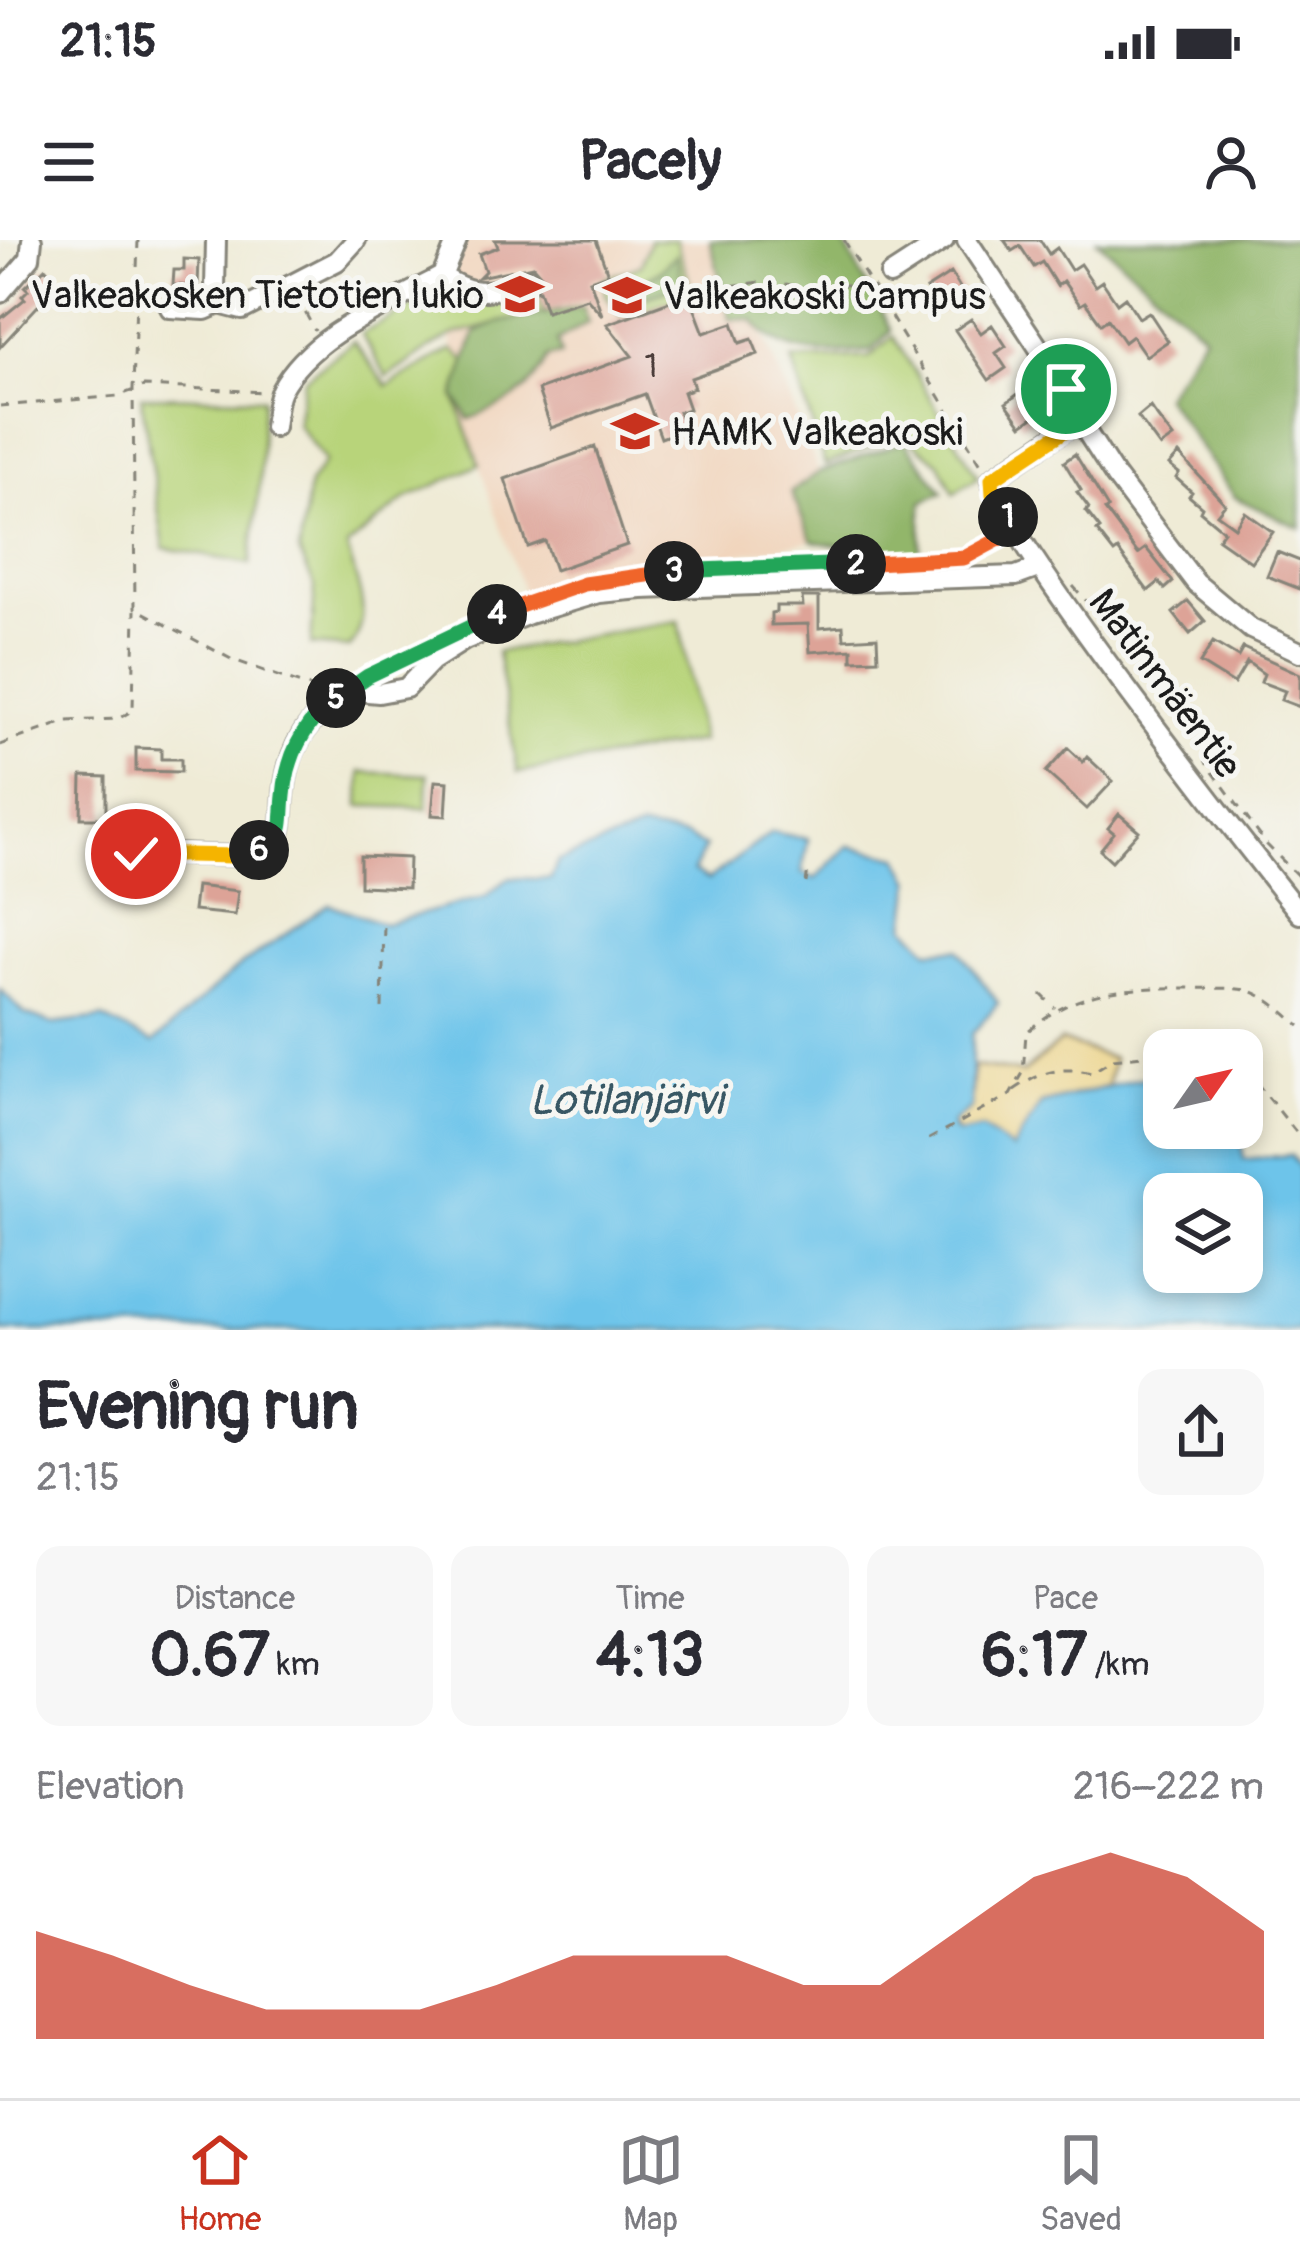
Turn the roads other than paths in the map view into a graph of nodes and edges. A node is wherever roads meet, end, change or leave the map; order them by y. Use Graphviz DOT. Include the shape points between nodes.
graph roads {
  1 [pos="32,240"];
  2 [pos="217,240"];
  3 [pos="356,240"];
  4 [pos="457,240"];
  5 [pos="944,240"];
  6 [pos="967,240"];
  7 [pos="442,276"];
  8 [pos="529,279"];
  9 [pos="881,281"];
  10 [pos="0,293"];
  11 [pos="219,304"];
  12 [pos="170,308"];
  13 [pos="1079,421"];
  14 [pos="274,427"];
  15 [pos="1036,564"];
  16 [pos="1300,652"];
  17 [pos="136,854"];
  18 [pos="1300,914"];
  1 -- 10 [label="street" via="30,258"];
  2 -- 11 [label="street"];
  3 -- 11 [label="street" via="337,261 242,310"];
  4 -- 7 [label="street"];
  5 -- 9 [label="street"];
  6 -- 13 [label="street"];
  7 -- 8 [label="street" via="463,290 489,293"];
  7 -- 14 [label="street" via="322,343 279,393"];
  11 -- 12 [label="street"];
  13 -- 15 [label="street, Matinmäentie" via="991,482"];
  13 -- 16 [label="street" via="1212,600"];
  15 -- 17 [label="street" via="1029,574 598,593 529,614 465,640 406,688 346,691 314,716 294,748 277,842 236,856"];
  15 -- 18 [label="street, Matinmäentie"];
}
